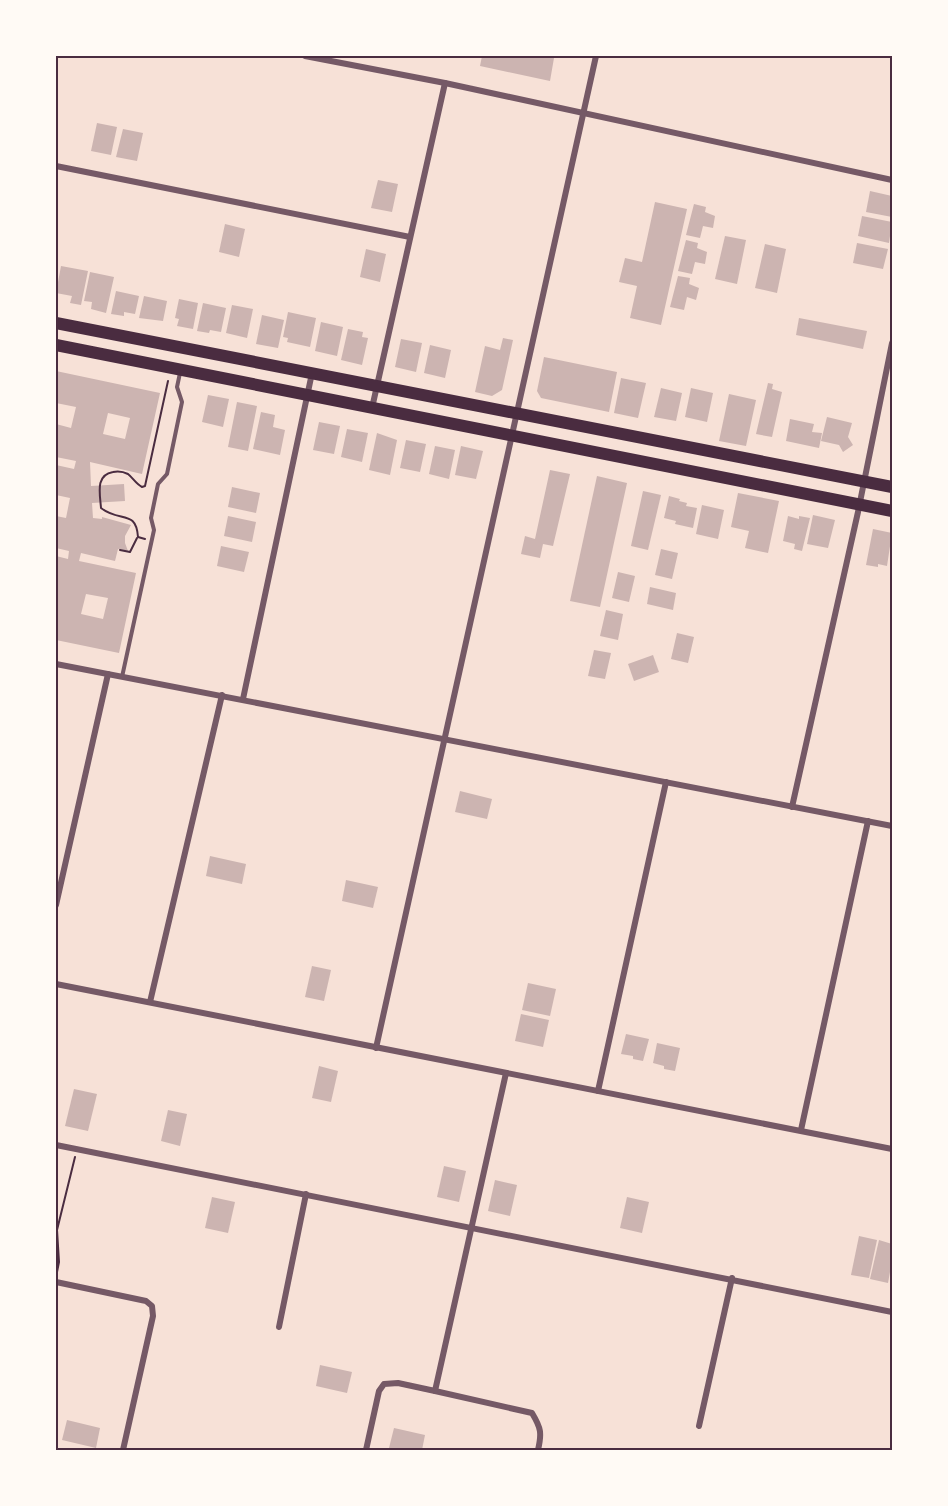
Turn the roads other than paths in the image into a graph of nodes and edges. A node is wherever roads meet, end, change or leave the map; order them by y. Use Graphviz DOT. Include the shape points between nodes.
graph roads {
  1 [pos="305,56"];
  2 [pos="596,56"];
  3 [pos="445,83"];
  4 [pos="583,114"];
  5 [pos="56,166"];
  6 [pos="892,180"];
  7 [pos="410,237"];
  8 [pos="56,323"];
  9 [pos="892,343"];
  10 [pos="56,345"];
  11 [pos="181,369"];
  12 [pos="312,372"];
  13 [pos="377,385"];
  14 [pos="307,394"];
  15 [pos="372,408"];
  16 [pos="518,412"];
  17 [pos="512,436"];
  18 [pos="864,482"];
  19 [pos="892,488"];
  20 [pos="859,504"];
  21 [pos="892,511"];
  22 [pos="56,664"];
  23 [pos="108,674"];
  24 [pos="122,677"];
  25 [pos="222,695"];
  26 [pos="243,699"];
  27 [pos="445,738"];
  28 [pos="666,782"];
  29 [pos="792,807"];
  30 [pos="868,821"];
  31 [pos="892,826"];
  32 [pos="56,905"];
  33 [pos="56,984"];
  34 [pos="150,1002"];
  35 [pos="376,1048"];
  36 [pos="506,1074"];
  37 [pos="598,1091"];
  38 [pos="801,1130"];
  39 [pos="56,1144"];
  40 [pos="892,1149"];
  41 [pos="306,1194"];
  42 [pos="472,1227"];
  43 [pos="732,1278"];
  44 [pos="56,1279"];
  45 [pos="892,1312"];
  46 [pos="279,1327"];
  47 [pos="435,1391"];
  48 [pos="699,1426"];
  49 [pos="123,1450"];
  50 [pos="366,1450"];
  51 [pos="538,1450"];
  1 -- 3 [label="street"];
  2 -- 4 [label="street"];
  3 -- 4 [label="street"];
  3 -- 7 [label="street"];
  4 -- 6 [label="street"];
  4 -- 16 [label="street"];
  5 -- 7 [label="street"];
  7 -- 13 [label="street"];
  8 -- 12 [label="main road"];
  9 -- 18 [label="street"];
  10 -- 11 [label="main road"];
  11 -- 14 [label="main road"];
  11 -- 24 [label="lane" via="177,387 182,402 167,474 158,484 151,518 154,530"];
  12 -- 13 [label="main road"];
  12 -- 14 [label="street"];
  13 -- 15 [label="street"];
  13 -- 16 [label="main road"];
  14 -- 15 [label="main road"];
  14 -- 26 [label="street"];
  15 -- 17 [label="main road"];
  16 -- 17 [label="street"];
  16 -- 18 [label="main road"];
  17 -- 20 [label="main road"];
  17 -- 27 [label="street"];
  18 -- 19 [label="main road"];
  18 -- 20 [label="street"];
  20 -- 21 [label="main road"];
  20 -- 29 [label="street"];
  22 -- 23 [label="street"];
  23 -- 24 [label="street"];
  23 -- 32 [label="street"];
  24 -- 25 [label="street"];
  25 -- 26 [label="street"];
  25 -- 34 [label="street"];
  26 -- 27 [label="street"];
  27 -- 28 [label="street"];
  27 -- 35 [label="street"];
  28 -- 29 [label="street"];
  28 -- 37 [label="street"];
  29 -- 30 [label="street"];
  30 -- 31 [label="street"];
  30 -- 38 [label="street"];
  33 -- 34 [label="street"];
  34 -- 35 [label="street"];
  35 -- 36 [label="street"];
  36 -- 37 [label="street"];
  36 -- 42 [label="street"];
  37 -- 38 [label="street"];
  38 -- 40 [label="street"];
  39 -- 41 [label="street"];
  41 -- 42 [label="street"];
  41 -- 46 [label="street"];
  42 -- 43 [label="street"];
  42 -- 47 [label="street"];
  43 -- 45 [label="street"];
  43 -- 48 [label="street"];
  44 -- 49 [label="street" via="146,1301 152,1306 153,1317"];
  47 -- 50 [label="street" via="384,1384"];
  47 -- 51 [label="street" via="532,1413 540,1426"];
}
